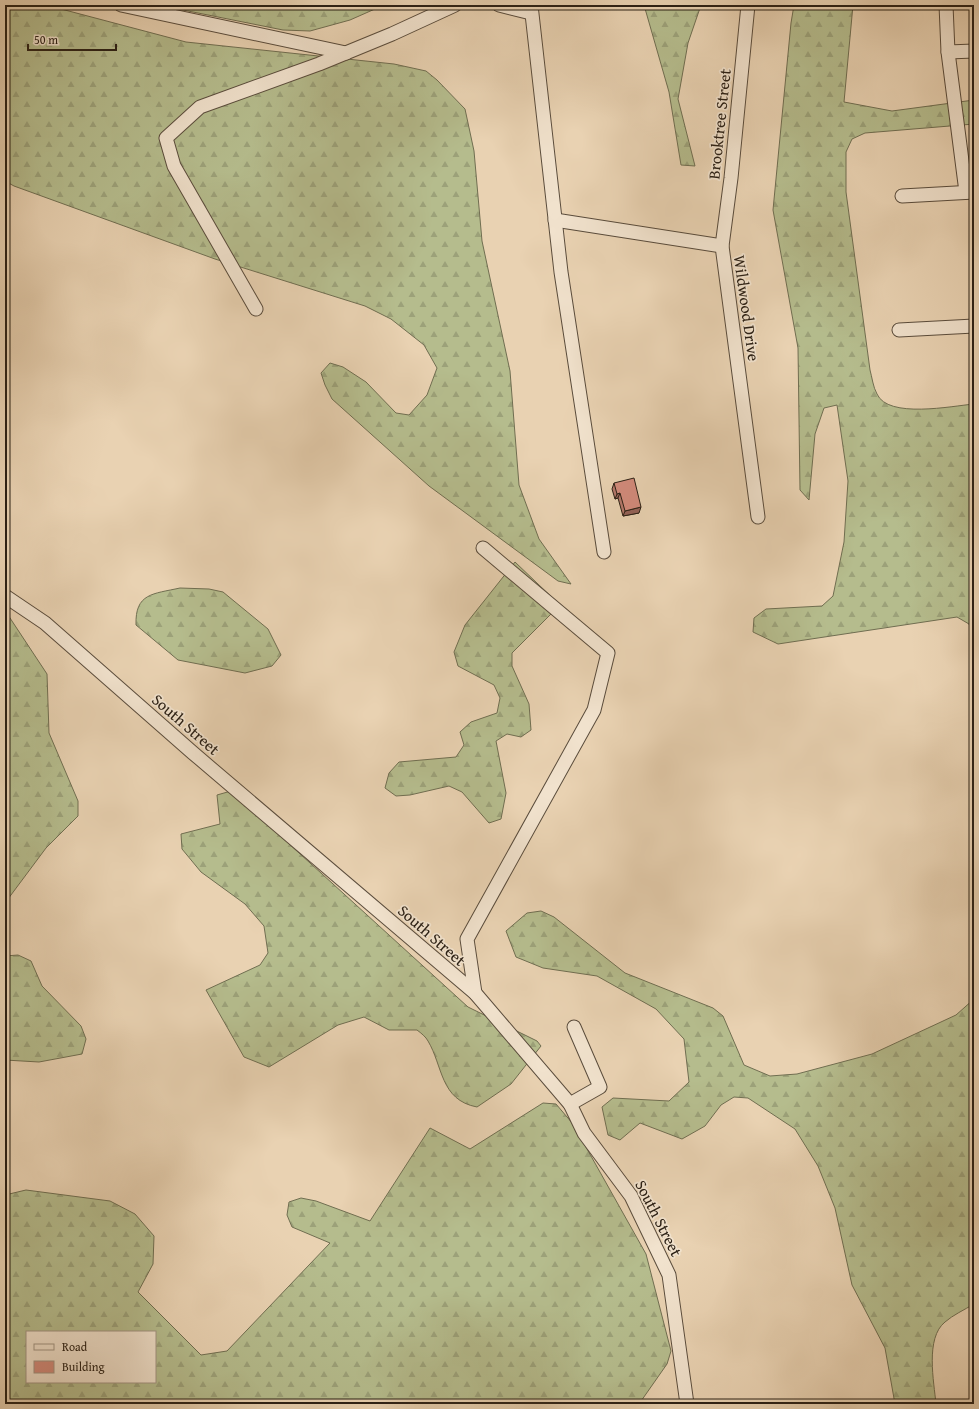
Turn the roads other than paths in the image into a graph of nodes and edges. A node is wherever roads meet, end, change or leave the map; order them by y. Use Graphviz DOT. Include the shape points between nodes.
graph roads {
  1 [pos="120,5"];
  2 [pos="455,5"];
  3 [pos="499,5"];
  4 [pos="748,5"];
  5 [pos="946,5"];
  6 [pos="531,9"];
  7 [pos="974,51"];
  8 [pos="948,52"];
  9 [pos="346,53"];
  10 [pos="970,192"];
  11 [pos="902,196"];
  12 [pos="555,220"];
  13 [pos="722,246"];
  14 [pos="256,308"];
  15 [pos="974,326"];
  16 [pos="899,330"];
  17 [pos="758,517"];
  18 [pos="483,548"];
  19 [pos="604,552"];
  20 [pos="5,596"];
  21 [pos="475,993"];
  22 [pos="574,1027"];
  23 [pos="570,1104"];
  24 [pos="687,1404"];
  1 -- 9 [label="street"];
  2 -- 9 [label="street"];
  3 -- 6 [label="street"];
  4 -- 13 [label="street, Brooktree Street"];
  5 -- 8 [label="street"];
  6 -- 12 [label="street"];
  7 -- 8 [label="street"];
  8 -- 10 [label="street"];
  9 -- 14 [label="street" via="200,107 166,138 174,166"];
  10 -- 11 [label="street"];
  12 -- 13 [label="street, Wildwood Drive"];
  12 -- 19 [label="street"];
  13 -- 17 [label="street, Wildwood Drive"];
  15 -- 16 [label="street"];
  18 -- 21 [label="street" via="608,653 594,710 467,939"];
  20 -- 21 [label="street, South Street" via="45,623 193,753"];
  21 -- 23 [label="street, South Street"];
  22 -- 23 [label="street" via="600,1087"];
  23 -- 24 [label="street, South Street" via="584,1133 631,1196 669,1275"];
}
